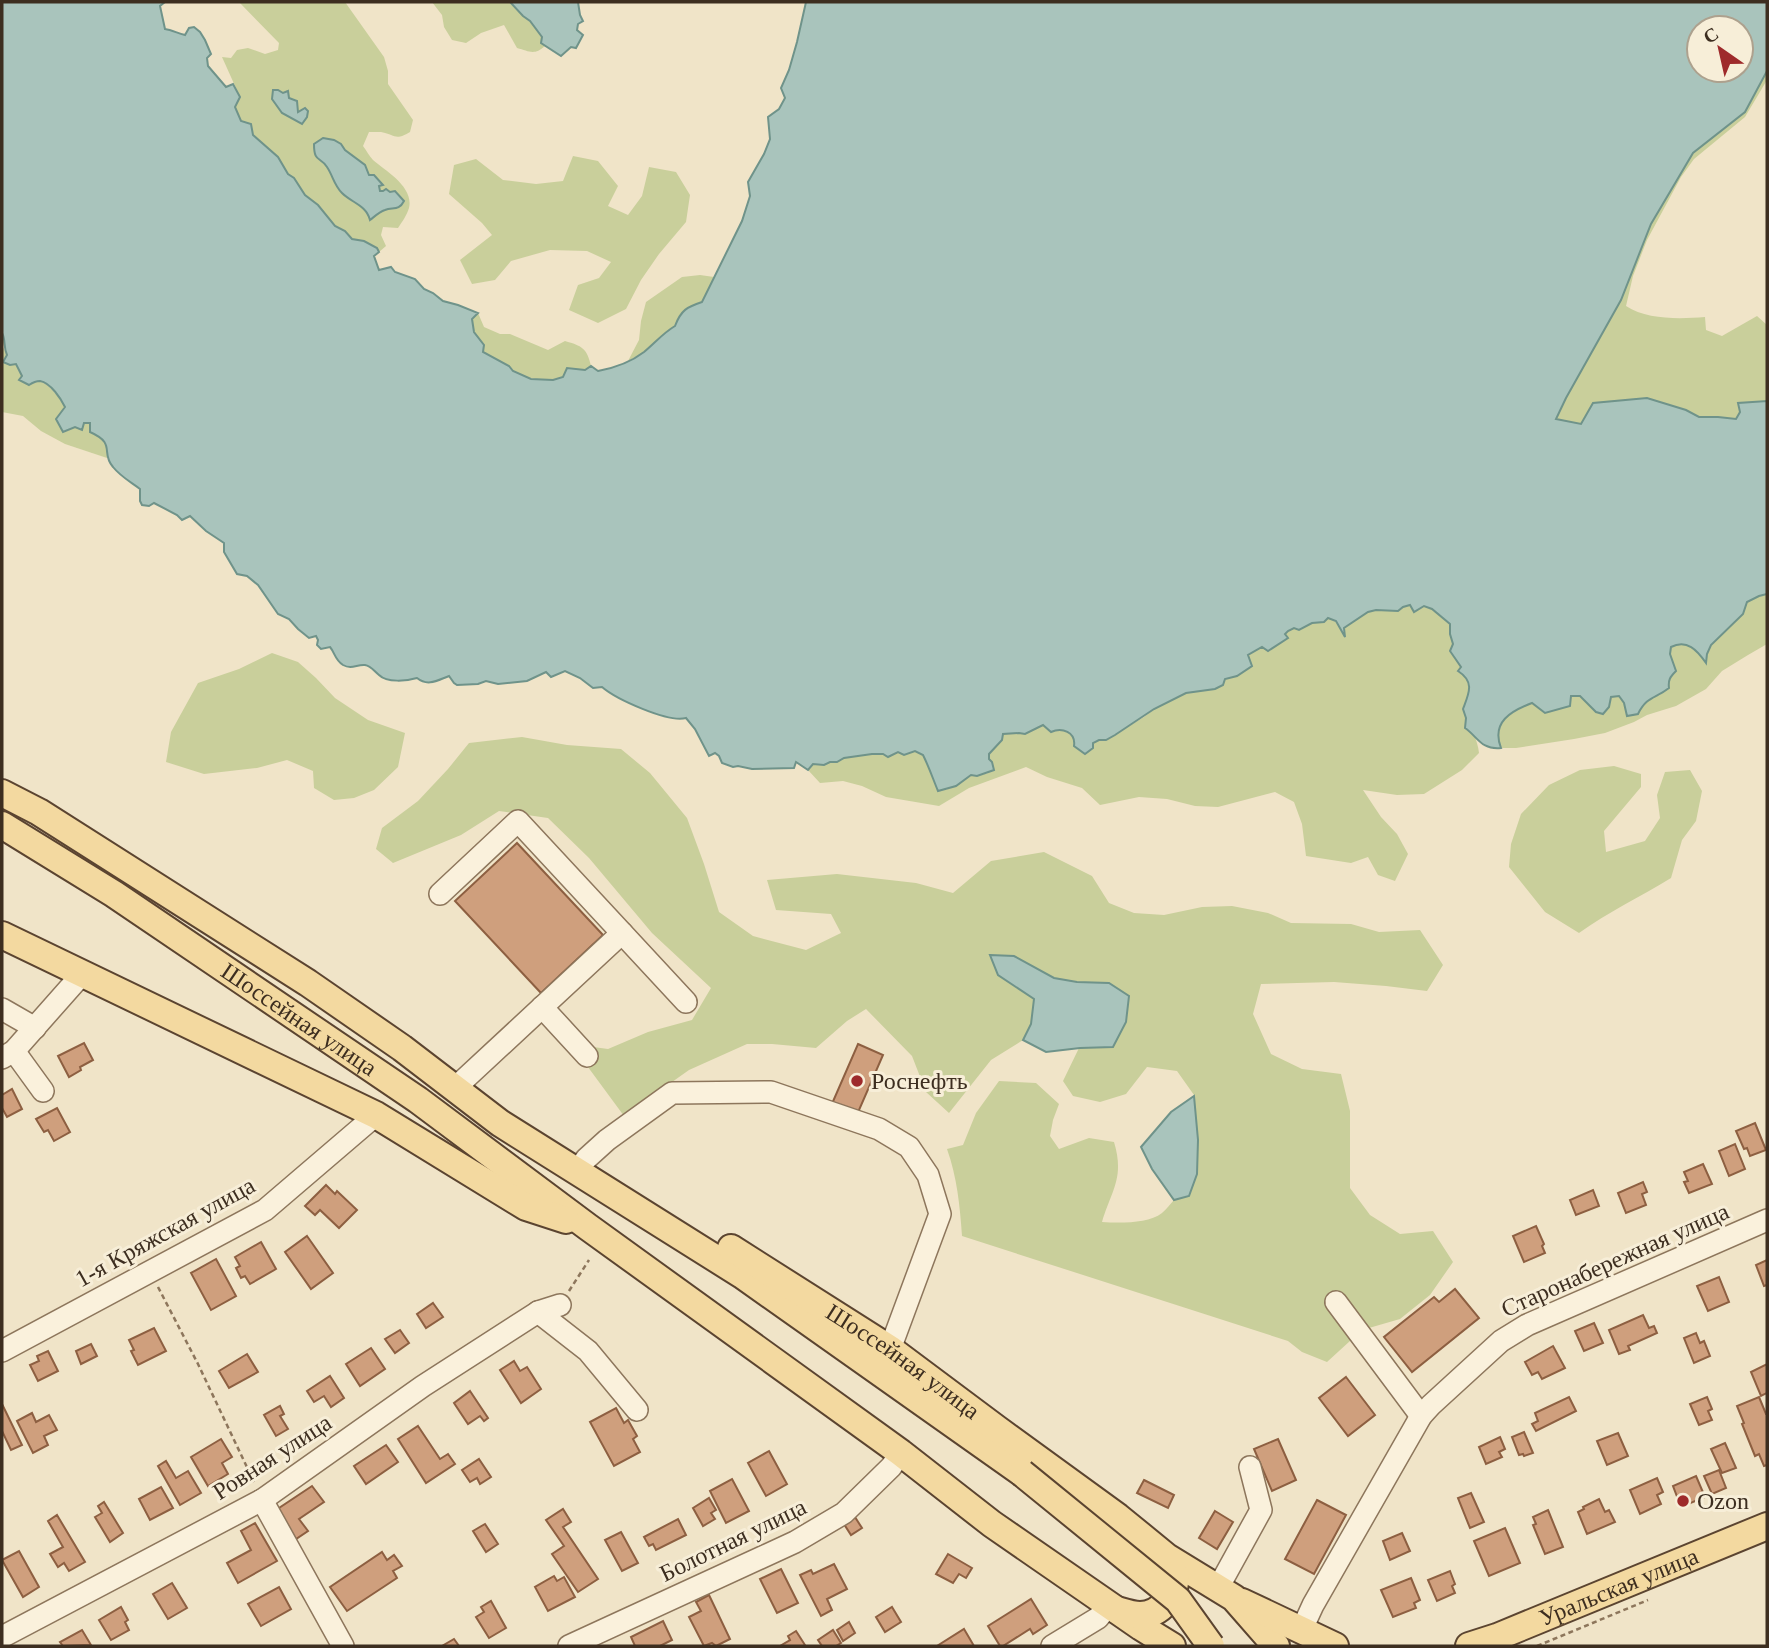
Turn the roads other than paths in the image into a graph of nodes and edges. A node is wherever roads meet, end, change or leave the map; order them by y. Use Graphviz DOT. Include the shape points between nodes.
graph roads {
  1 [pos="2,793"];
  2 [pos="2,825"];
  3 [pos="440,894"];
  4 [pos="622,933"];
  5 [pos="2,935"];
  6 [pos="83,973"];
  7 [pos="686,1002"];
  8 [pos="542,1007"];
  9 [pos="2,1009"];
  10 [pos="35,1028"];
  11 [pos="8,1055"];
  12 [pos="587,1056"];
  13 [pos="455,1088"];
  14 [pos="43,1091"];
  15 [pos="376,1115"];
  16 [pos="500,1123"];
  17 [pos="586,1159"];
  18 [pos="1767,1220"];
  19 [pos="588,1227"];
  20 [pos="1336,1302"];
  21 [pos="559,1305"];
  22 [pos="538,1312"];
  23 [pos="890,1349"];
  24 [pos="2,1351"];
  25 [pos="637,1410"];
  26 [pos="1421,1416"];
  27 [pos="901,1453"];
  28 [pos="1250,1467"];
  29 [pos="262,1500"];
  30 [pos="1767,1526"];
  31 [pos="1167,1557"];
  32 [pos="1226,1593"];
  33 [pos="1112,1607"];
  34 [pos="1302,1629"];
  35 [pos="2,1637"];
  36 [pos="1149,1637"];
  37 [pos="343,1646"];
  38 [pos="569,1646"];
  39 [pos="1052,1646"];
  40 [pos="1172,1646"];
  41 [pos="1212,1646"];
  42 [pos="1276,1646"];
  43 [pos="1335,1646"];
  44 [pos="1469,1646"];
  1 -- 13 [label="main road, Шоссейная улица" via="308,983"];
  2 -- 19 [label="main road, Шоссейная улица" via="114,894 418,1100"];
  3 -- 4 [label="street" via="518,821"];
  4 -- 7 [label="street"];
  4 -- 8 [label="street"];
  5 -- 6 [label="main road, Шоссейная улица"];
  6 -- 10 [label="street"];
  6 -- 15 [label="main road, Шоссейная улица"];
  8 -- 12 [label="street"];
  8 -- 13 [label="street"];
  9 -- 10 [label="street"];
  10 -- 11 [label="street"];
  11 -- 14 [label="street"];
  13 -- 16 [label="main road, Шоссейная улица"];
  15 -- 19 [label="main road, Шоссейная улица" via="526,1207"];
  15 -- 24 [label="street, 1-я Кряжская улица" via="265,1210"];
  16 -- 17 [label="main road, Шоссейная улица" via="547,1138"];
  16 -- 41 [label="main road, Шоссейная улица, bridge" via="742,1275 1022,1473 1178,1600"];
  17 -- 23 [label="main road, Шоссейная улица"];
  17 -- 23 [label="street" via="672,1093 771,1092 879,1129 909,1147 928,1175 940,1214"];
  18 -- 26 [label="street, Старонабережная улица" via="1514,1332"];
  19 -- 27 [label="main road, Шоссейная улица"];
  20 -- 26 [label="street"];
  21 -- 22 [label="street, Ровная улица"];
  22 -- 25 [label="street" via="588,1351"];
  22 -- 29 [label="street, Ровная улица" via="422,1386"];
  23 -- 31 [label="main road, Шоссейная улица"];
  26 -- 34 [label="street, Старонабережная улица"];
  27 -- 33 [label="main road, Шоссейная улица" via="992,1524"];
  27 -- 38 [label="street, Болотная улица" via="844,1513 795,1542"];
  28 -- 32 [label="street" via="1261,1510"];
  29 -- 35 [label="street, Ровная улица"];
  29 -- 37 [label="street"];
  30 -- 44 [label="main road, Уральская улица"];
  31 -- 32 [label="main road, Шоссейная улица"];
  31 -- 33 [label="main road" via="1175,1586 1156,1611 1140,1615"];
  32 -- 34 [label="main road"];
  32 -- 42 [label="main road, Шоссейная улица"];
  33 -- 36 [label="main road, Шоссейная улица"];
  33 -- 39 [label="street"];
  34 -- 43 [label="main road"];
  36 -- 40 [label="main road, Шоссейная улица"];
}
